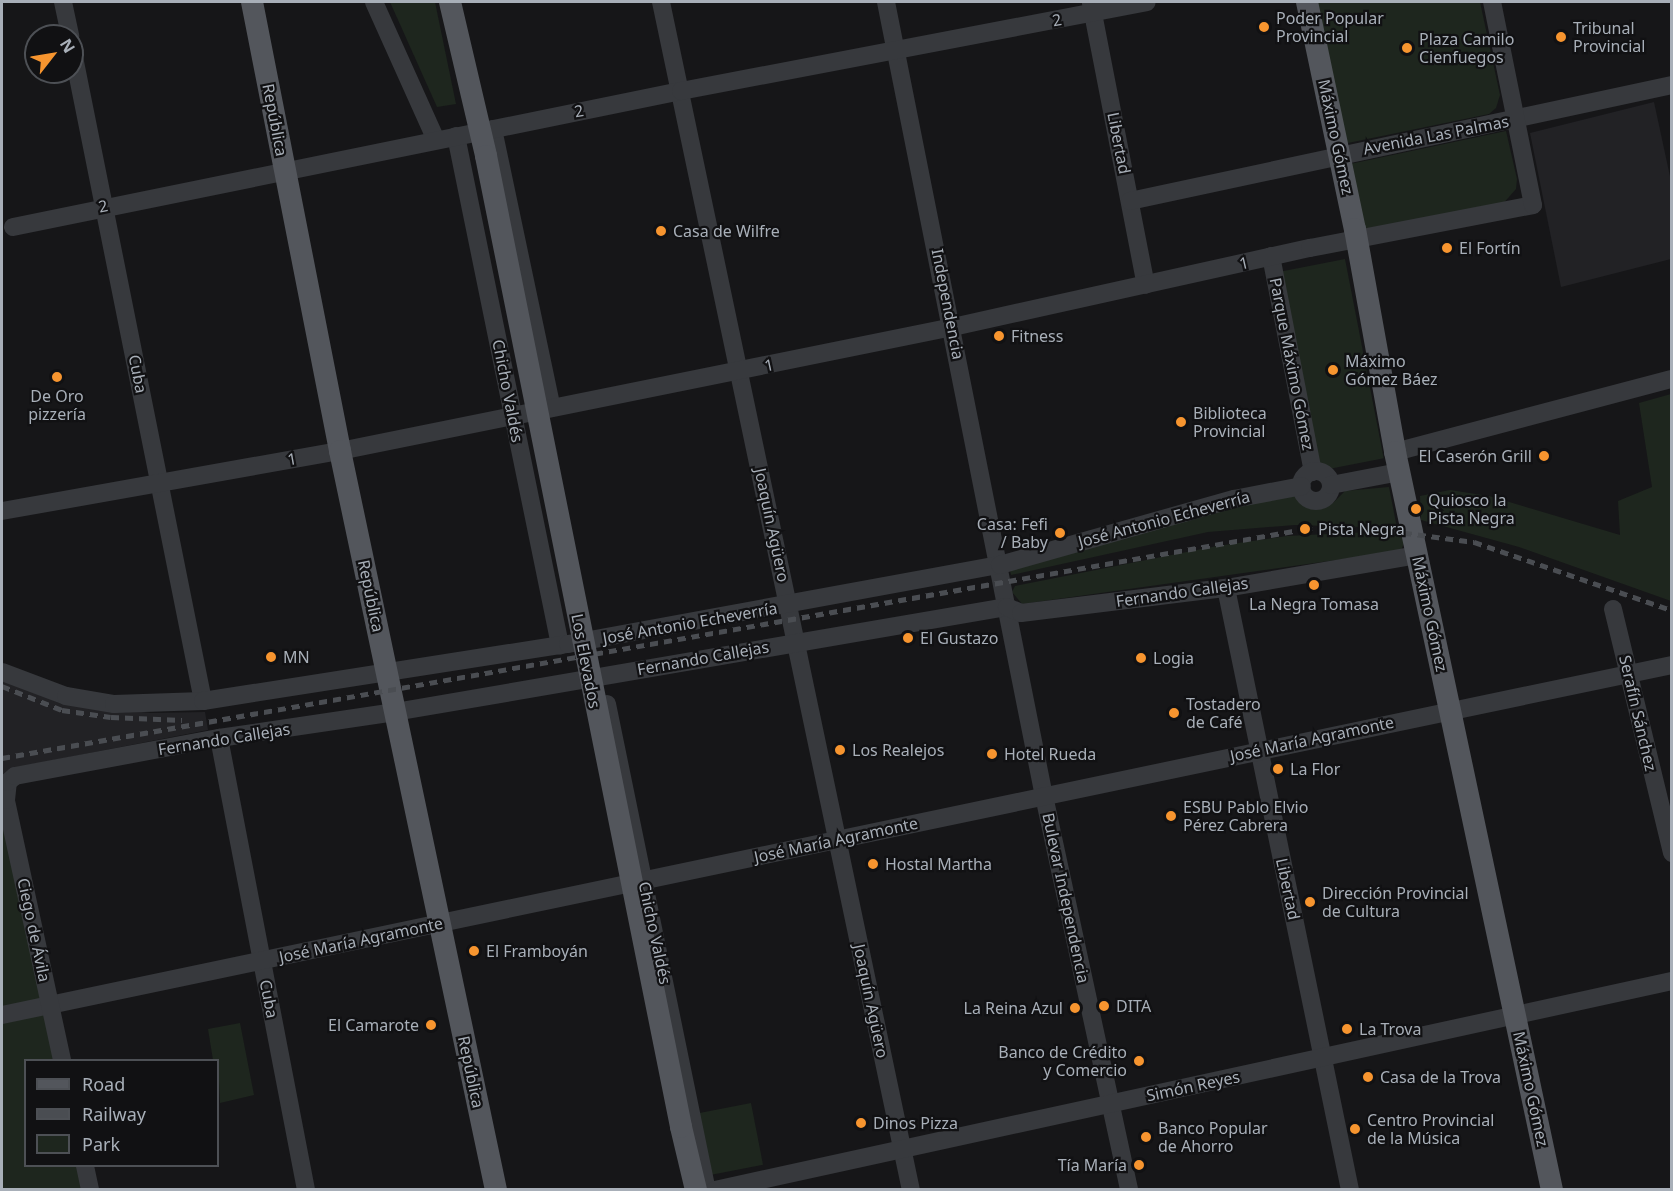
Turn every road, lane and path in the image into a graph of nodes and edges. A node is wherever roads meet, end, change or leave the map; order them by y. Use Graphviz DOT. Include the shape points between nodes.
graph roads {
  1 [pos="63,2"];
  2 [pos="252,2"];
  3 [pos="374,2"];
  4 [pos="450,2"];
  5 [pos="661,2"];
  6 [pos="886,2"];
  7 [pos="1147,2"];
  8 [pos="1307,2"];
  9 [pos="1492,2"];
  10 [pos="1091,7"];
  11 [pos="68,24"];
  12 [pos="897,50"];
  13 [pos="79,84"];
  14 [pos="1671,85"];
  15 [pos="681,91"];
  16 [pos="1516,119"];
  17 [pos="487,130"];
  18 [pos="456,136"];
  19 [pos="436,140"];
  20 [pos="1339,154"];
  21 [pos="285,172"];
  22 [pos="1130,201"];
  23 [pos="104,206"];
  24 [pos="13,227"];
  25 [pos="1356,240"];
  26 [pos="1271,256"];
  27 [pos="1146,285"];
  28 [pos="953,327"];
  29 [pos="739,371"];
  30 [pos="1671,379"];
  31 [pos="552,408"];
  32 [pos="513,416"];
  33 [pos="340,451"];
  34 [pos="1397,462"];
  35 [pos="1313,472"];
  36 [pos="160,483"];
  37 [pos="1331,485"];
  38 [pos="1302,486"];
  39 [pos="2,511"];
  40 [pos="1418,555"];
  41 [pos="1000,565"];
  42 [pos="1226,588"];
  43 [pos="789,606"];
  44 [pos="1007,607"];
  45 [pos="1613,609"];
  46 [pos="796,642"];
  47 [pos="560,645"];
  48 [pos="1671,665"];
  49 [pos="2,672"];
  50 [pos="386,673"];
  51 [pos="1629,673"];
  52 [pos="602,676"];
  53 [pos="203,701"];
  54 [pos="1450,710"];
  55 [pos="395,712"];
  56 [pos="219,738"];
  57 [pos="1260,750"];
  58 [pos="1044,796"];
  59 [pos="4,800"];
  60 [pos="839,839"];
  61 [pos="1671,853"];
  62 [pos="644,880"];
  63 [pos="440,924"];
  64 [pos="262,960"];
  65 [pos="1671,981"];
  66 [pos="50,1004"];
  67 [pos="1516,1014"];
  68 [pos="2,1015"];
  69 [pos="1323,1058"];
  70 [pos="62,1059"];
  71 [pos="1111,1104"];
  72 [pos="902,1149"];
  73 [pos="85,1167"];
  74 [pos="90,1190"];
  75 [pos="306,1190"];
  76 [pos="496,1190"];
  77 [pos="696,1190"];
  78 [pos="707,1190"];
  79 [pos="714,1190"];
  80 [pos="910,1190"];
  81 [pos="1130,1190"];
  82 [pos="1350,1190"];
  83 [pos="1552,1190"];
  1 -- 11 [label="street"];
  2 -- 21 [label="main road, República"];
  3 -- 19 [label="street"];
  4 -- 17 [label="main road, Los Elevados"];
  5 -- 15 [label="street, Joaquín Agüero"];
  6 -- 12 [label="street, Independencia"];
  7 -- 10 [label="street, 2"];
  8 -- 20 [label="main road, Máximo Gómez"];
  9 -- 16 [label="street"];
  10 -- 12 [label="street, 2"];
  10 -- 22 [label="street, Libertad"];
  12 -- 15 [label="street, 2"];
  12 -- 28 [label="street, Independencia"];
  13 -- 23 [label="street, Cuba"];
  14 -- 16 [label="street, Avenida Las Palmas"];
  15 -- 17 [label="street, 2"];
  15 -- 29 [label="street, Joaquín Agüero"];
  16 -- 20 [label="street, Avenida Las Palmas"];
  16 -- 25 [label="street, 1" via="1533,205"];
  17 -- 18 [label="street, 2"];
  17 -- 31 [label="street"];
  17 -- 77 [label="main road, Los Elevados, bridge" via="486,156"];
  18 -- 19 [label="street, 2"];
  18 -- 32 [label="street, Chicho Valdés"];
  19 -- 21 [label="street, 2"];
  20 -- 22 [label="street, Avenida Las Palmas"];
  20 -- 25 [label="main road, Máximo Gómez"];
  21 -- 23 [label="street, 2"];
  21 -- 33 [label="main road, República"];
  22 -- 27 [label="street, Libertad"];
  23 -- 24 [label="street, 2"];
  23 -- 36 [label="street, Cuba"];
  25 -- 26 [label="street, 1"];
  25 -- 34 [label="main road, Máximo Gómez"];
  26 -- 27 [label="street, 1"];
  26 -- 35 [label="street, Parque Máximo Gómez"];
  27 -- 28 [label="street, 1"];
  28 -- 29 [label="street, 1"];
  28 -- 41 [label="street, Independencia"];
  29 -- 31 [label="street, 1"];
  29 -- 43 [label="street, Joaquín Agüero"];
  30 -- 34 [label="street"];
  31 -- 32 [label="street, 1"];
  32 -- 33 [label="street, 1"];
  32 -- 47 [label="street, Chicho Valdés"];
  33 -- 36 [label="street, 1"];
  33 -- 50 [label="main road, República"];
  34 -- 37 [label="street"];
  34 -- 40 [label="main road, Máximo Gómez"];
  35 -- 37 [label="street" via="1327,476"];
  35 -- 38 [label="street" via="1305,477"];
  36 -- 39 [label="street, 1"];
  36 -- 53 [label="street, Cuba"];
  37 -- 38 [label="street" via="1327,496 1317,501 1306,497"];
  38 -- 41 [label="street, José Antonio Echeverría" via="1234,499"];
  40 -- 42 [label="street, Fernando Callejas"];
  40 -- 54 [label="main road, Máximo Gómez"];
  41 -- 43 [label="street, José Antonio Echeverría"];
  41 -- 44 [label="street, Independencia"];
  42 -- 44 [label="street, Fernando Callejas" via="1021,613"];
  42 -- 57 [label="street, Libertad"];
  43 -- 46 [label="street, Joaquín Agüero"];
  43 -- 47 [label="street, José Antonio Echeverría"];
  44 -- 46 [label="street, Fernando Callejas"];
  44 -- 58 [label="street, Bulevar Independencia"];
  45 -- 51 [label="street, Serafín Sánchez"];
  46 -- 52 [label="street, Fernando Callejas"];
  46 -- 60 [label="street, Joaquín Agüero"];
  47 -- 50 [label="street, José Antonio Echeverría"];
  48 -- 51 [label="street, José María Agramonte"];
  49 -- 53 [label="street, José Antonio Echeverría" via="66,696 114,704"];
  50 -- 53 [label="street, José Antonio Echeverría"];
  50 -- 55 [label="main road, República"];
  51 -- 54 [label="street, José María Agramonte"];
  51 -- 61 [label="street, Serafín Sánchez"];
  52 -- 55 [label="street, Fernando Callejas"];
  52 -- 62 [label="street, Chicho Valdés"];
  54 -- 57 [label="street, José María Agramonte"];
  54 -- 67 [label="main road, Máximo Gómez"];
  55 -- 56 [label="street, Fernando Callejas"];
  55 -- 63 [label="main road, República"];
  56 -- 59 [label="street, Fernando Callejas" via="15,776 8,782"];
  56 -- 64 [label="street, Cuba"];
  57 -- 58 [label="street, José María Agramonte"];
  57 -- 69 [label="street, Libertad"];
  58 -- 60 [label="street, José María Agramonte"];
  58 -- 71 [label="street, Bulevar Independencia"];
  59 -- 66 [label="street, Ciego de Ávila"];
  60 -- 62 [label="street, José María Agramonte"];
  60 -- 72 [label="street, Joaquín Agüero"];
  62 -- 63 [label="street, José María Agramonte"];
  62 -- 78 [label="street, Chicho Valdés"];
  63 -- 64 [label="street, José María Agramonte"];
  63 -- 76 [label="main road, República"];
  64 -- 66 [label="street, José María Agramonte"];
  64 -- 75 [label="street, Cuba"];
  65 -- 67 [label="street, Simón Reyes"];
  66 -- 68 [label="street, José María Agramonte"];
  66 -- 70 [label="street, Ciego de Ávila"];
  67 -- 69 [label="street, Simón Reyes"];
  67 -- 83 [label="main road, Máximo Gómez"];
  69 -- 71 [label="street, Simón Reyes"];
  69 -- 82 [label="street, Libertad"];
  71 -- 72 [label="street, Simón Reyes"];
  71 -- 81 [label="street, Bulevar Independencia"];
  72 -- 79 [label="street, Simón Reyes"];
  72 -- 80 [label="street, Joaquín Agüero"];
  73 -- 74 [label="street"];
}
